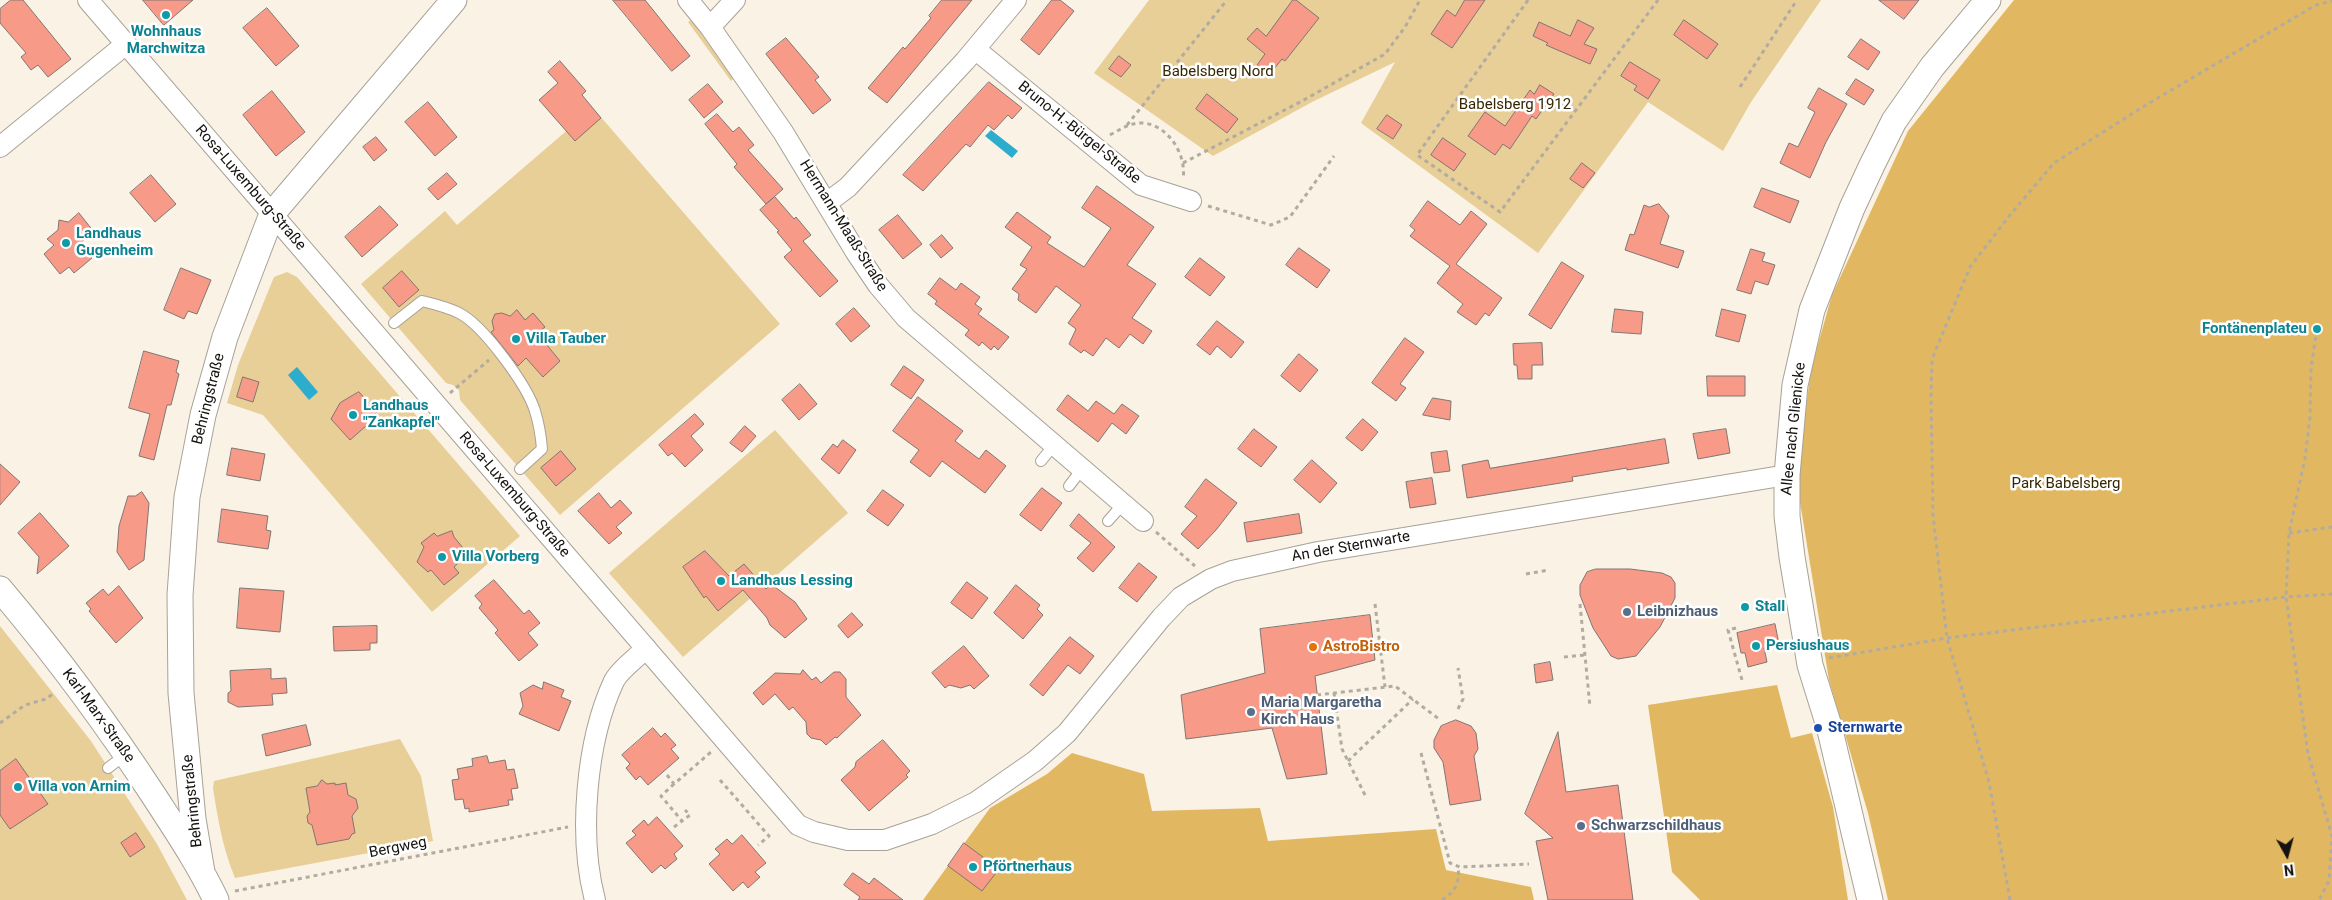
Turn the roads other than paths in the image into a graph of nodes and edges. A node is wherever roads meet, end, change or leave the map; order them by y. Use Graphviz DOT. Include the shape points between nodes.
graph roads {
  1 [pos="88,0"];
  2 [pos="454,0"];
  3 [pos="688,0"];
  4 [pos="735,0"];
  5 [pos="1016,0"];
  6 [pos="1988,0"];
  7 [pos="710,27"];
  8 [pos="126,44"];
  9 [pos="975,49"];
  10 [pos="0,147"];
  11 [pos="1184,198"];
  12 [pos="828,202"];
  13 [pos="272,214"];
  14 [pos="394,323"];
  15 [pos="1054,445"];
  16 [pos="1041,461"];
  17 [pos="520,469"];
  18 [pos="1082,469"];
  19 [pos="1787,475"];
  20 [pos="1069,486"];
  21 [pos="1123,504"];
  22 [pos="1108,521"];
  23 [pos="1142,521"];
  24 [pos="0,590"];
  25 [pos="646,648"];
  26 [pos="1001,787"];
  27 [pos="202,872"];
  28 [pos="216,899"];
  29 [pos="595,900"];
  30 [pos="1870,900"];
  1 -- 8 [label="street, Rosa-Luxemburg-Straße"];
  2 -- 13 [label="street, Behringstraße"];
  3 -- 7 [label="street, Hermann-Maaß-Straße"];
  4 -- 7 [label="street"];
  5 -- 9 [label="street"];
  6 -- 19 [label="street, Allee nach Glienicke" via="1932,67 1900,113 1852,208 1808,322 1796,385"];
  7 -- 12 [label="street, Hermann-Maaß-Straße"];
  8 -- 10 [label="street"];
  8 -- 13 [label="street, Rosa-Luxemburg-Straße"];
  9 -- 11 [label="street, Bruno-H.-Bürgel-Straße" via="1141,185"];
  9 -- 12 [label="street" via="848,187"];
  12 -- 15 [label="street, Hermann-Maaß-Straße" via="857,254 906,318"];
  13 -- 25 [label="street, Rosa-Luxemburg-Straße"];
  13 -- 27 [label="street, Behringstraße" via="224,337 186,496 180,595 181,693 193,819"];
  14 -- 17 [label="lane" via="422,301 459,313 477,326 524,388 535,410 542,449"];
  15 -- 16 [label="lane"];
  15 -- 18 [label="street, Hermann-Maaß-Straße"];
  18 -- 20 [label="lane"];
  18 -- 21 [label="street, Hermann-Maaß-Straße"];
  19 -- 26 [label="street, An der Sternwarte" via="1318,552 1211,579 1181,597 1067,733"];
  19 -- 30 [label="street, Allee nach Glienicke" via="1787,516 1810,665 1829,726"];
  21 -- 22 [label="lane"];
  21 -- 23 [label="street, Hermann-Maaß-Straße"];
  24 -- 27 [label="street, Karl-Marx-Straße" via="84,694 117,761"];
  25 -- 26 [label="street, Rosa-Luxemburg-Straße" via="798,825 814,832 866,842 899,837 932,824"];
  25 -- 29 [label="street" via="615,679 592,757 587,823"];
  27 -- 28 [label="street, Karl-Marx-Straße"];
}
